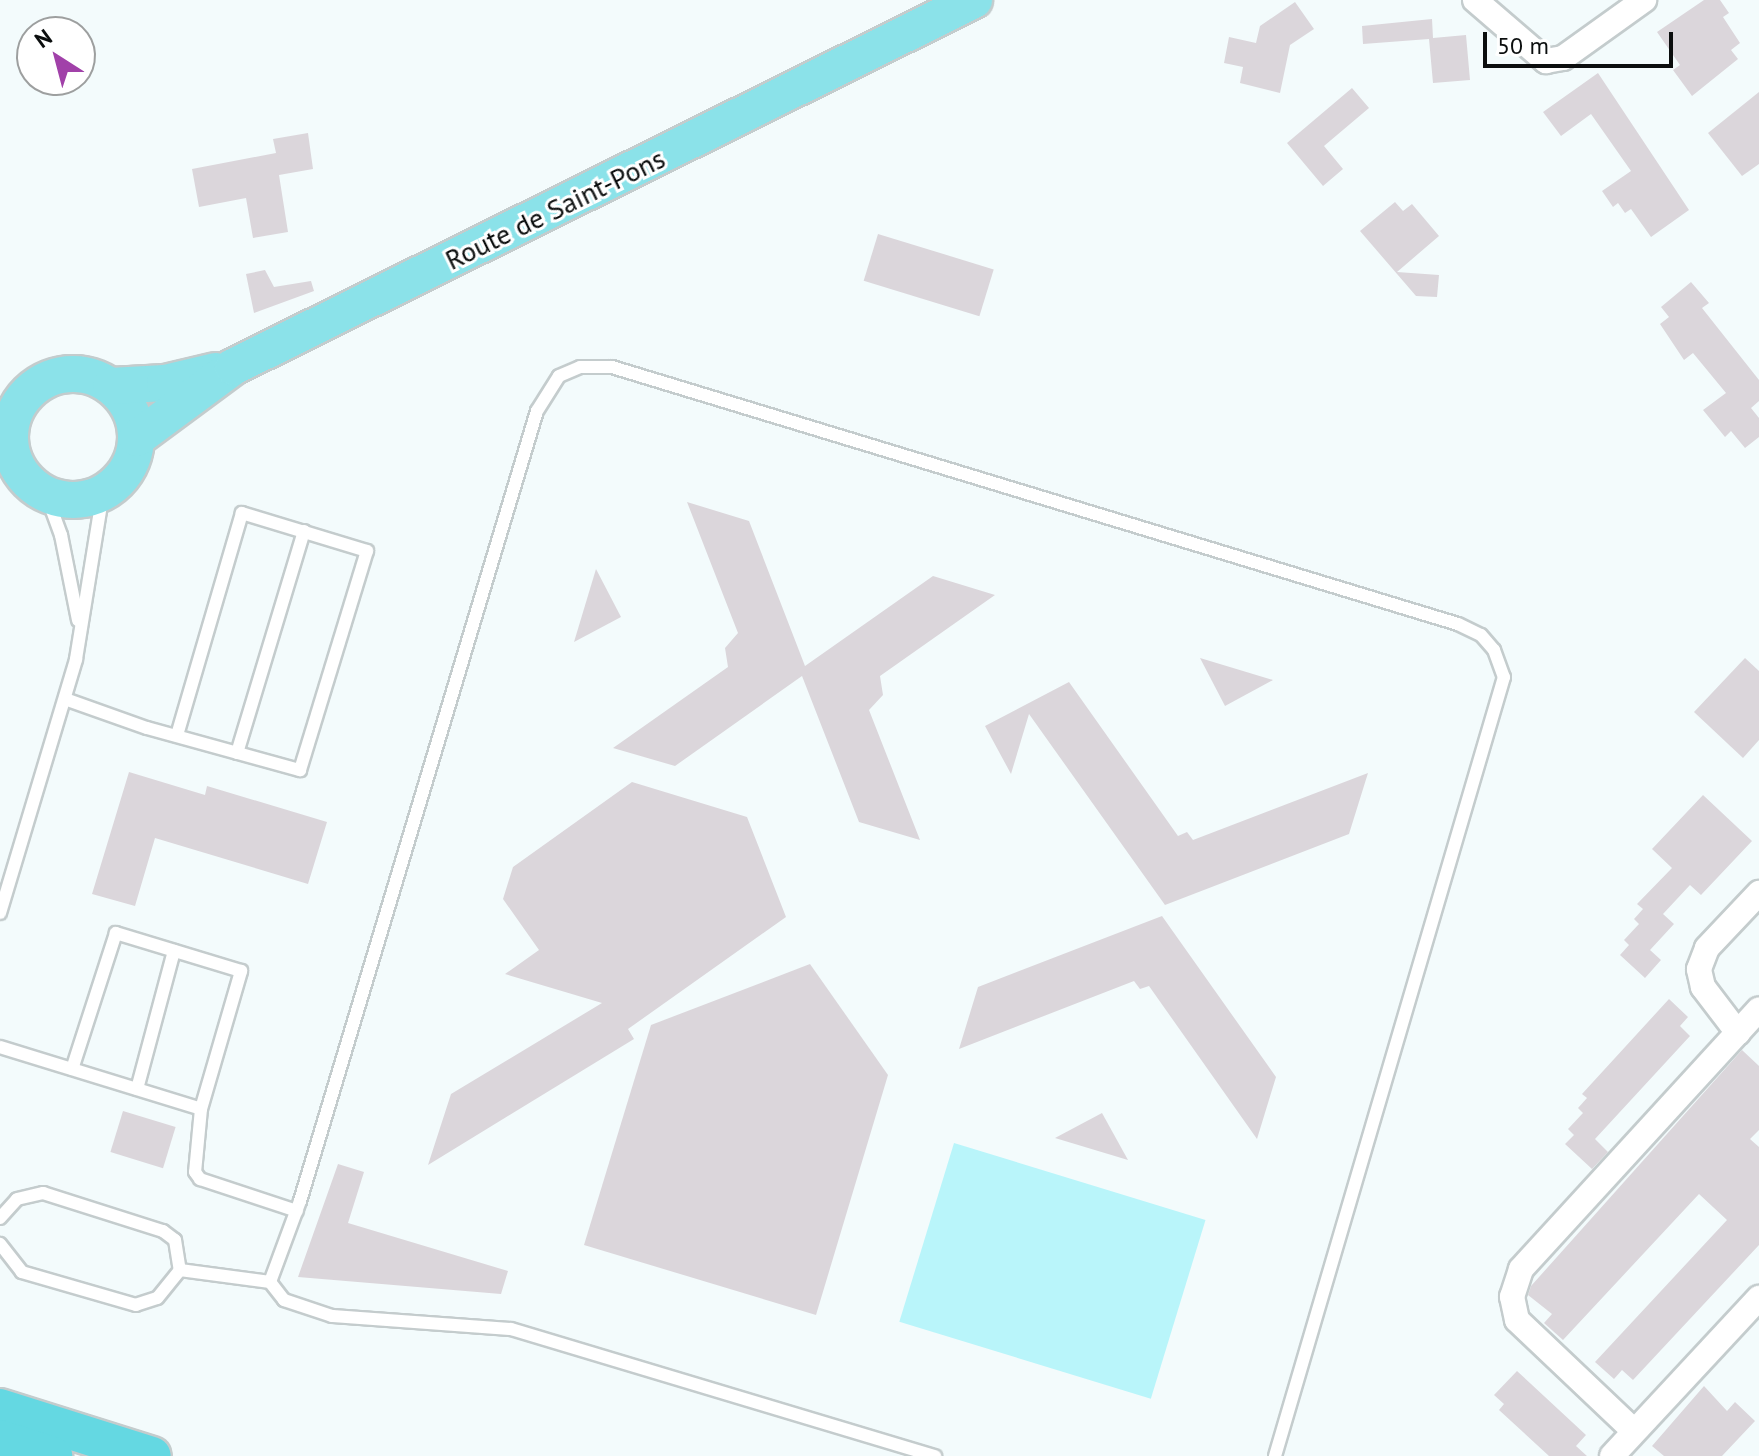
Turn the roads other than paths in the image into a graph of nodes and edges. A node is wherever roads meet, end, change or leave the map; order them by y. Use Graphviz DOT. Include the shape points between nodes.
graph roads {
  1 [pos="951,0"];
  2 [pos="974,0"];
  3 [pos="1475,0"];
  4 [pos="1644,0"];
  5 [pos="876,51"];
  6 [pos="233,367"];
  7 [pos="50,379"];
  8 [pos="111,386"];
  9 [pos="0,397"];
  10 [pos="137,438"];
  11 [pos="6,449"];
  12 [pos="103,493"];
  13 [pos="46,494"];
  14 [pos="304,531"];
  15 [pos="80,631"];
  16 [pos="65,699"];
  17 [pos="177,736"];
  18 [pos="237,753"];
  19 [pos="1759,893"];
  20 [pos="0,913"];
  21 [pos="174,951"];
  22 [pos="1759,1009"];
  23 [pos="1738,1033"];
  24 [pos="0,1047"];
  25 [pos="72,1069"];
  26 [pos="137,1089"];
  27 [pos="201,1109"];
  28 [pos="297,1211"];
  29 [pos="0,1218"];
  30 [pos="0,1244"];
  31 [pos="180,1270"];
  32 [pos="270,1282"];
  33 [pos="1759,1298"];
  34 [pos="0,1408"];
  35 [pos="1634,1431"];
  36 [pos="0,1439"];
  37 [pos="53,1456"];
  38 [pos="152,1456"];
  39 [pos="935,1456"];
  40 [pos="1275,1456"];
  41 [pos="1612,1456"];
  1 -- 5 [label="main road, Route de Saint-Pons"];
  2 -- 5 [label="main road, Route de Saint-Pons"];
  3 -- 4 [label="street" via="1546,61 1563,58"];
  5 -- 6 [label="main road, Route de Saint-Pons"];
  6 -- 8 [label="main road, Route de Saint-Pons" via="165,383"];
  6 -- 10 [label="main road, Route de Saint-Pons"];
  7 -- 8 [label="main road" via="81,374"];
  7 -- 9 [label="main road"];
  7 -- 11 [label="main road" via="17,409"];
  8 -- 10 [label="main road" via="130,409"];
  10 -- 12 [label="main road" via="127,470"];
  11 -- 13 [label="main road" via="25,478"];
  12 -- 13 [label="main road" via="74,501"];
  12 -- 15 [label="lane"];
  13 -- 15 [label="lane" via="61,535"];
  14 -- 17 [label="lane" via="242,513"];
  14 -- 18 [label="lane"];
  14 -- 18 [label="lane" via="367,551 300,770"];
  15 -- 16 [label="lane"];
  16 -- 17 [label="lane"];
  16 -- 20 [label="lane"];
  17 -- 18 [label="lane"];
  19 -- 23 [label="street" via="1707,948 1699,969 1703,987"];
  21 -- 25 [label="lane" via="116,933"];
  21 -- 26 [label="lane"];
  21 -- 27 [label="lane" via="241,971"];
  22 -- 23 [label="street"];
  23 -- 35 [label="street" via="1521,1269 1512,1297 1517,1320"];
  24 -- 25 [label="lane"];
  25 -- 26 [label="lane"];
  26 -- 27 [label="lane"];
  27 -- 28 [label="lane" via="195,1172 200,1179"];
  28 -- 32 [label="lane"];
  28 -- 40 [label="lane" via="537,411 559,376 580,367 612,367 1458,624 1481,635 1494,650 1504,677"];
  29 -- 31 [label="lane" via="17,1199 43,1193 163,1231 175,1240"];
  30 -- 31 [label="lane" via="22,1272 136,1305 157,1298"];
  31 -- 32 [label="lane"];
  32 -- 39 [label="lane" via="284,1300 332,1316 511,1329"];
  33 -- 35 [label="street"];
  34 -- 38 [label="highway"];
  35 -- 41 [label="street"];
  36 -- 37 [label="highway"];
}
